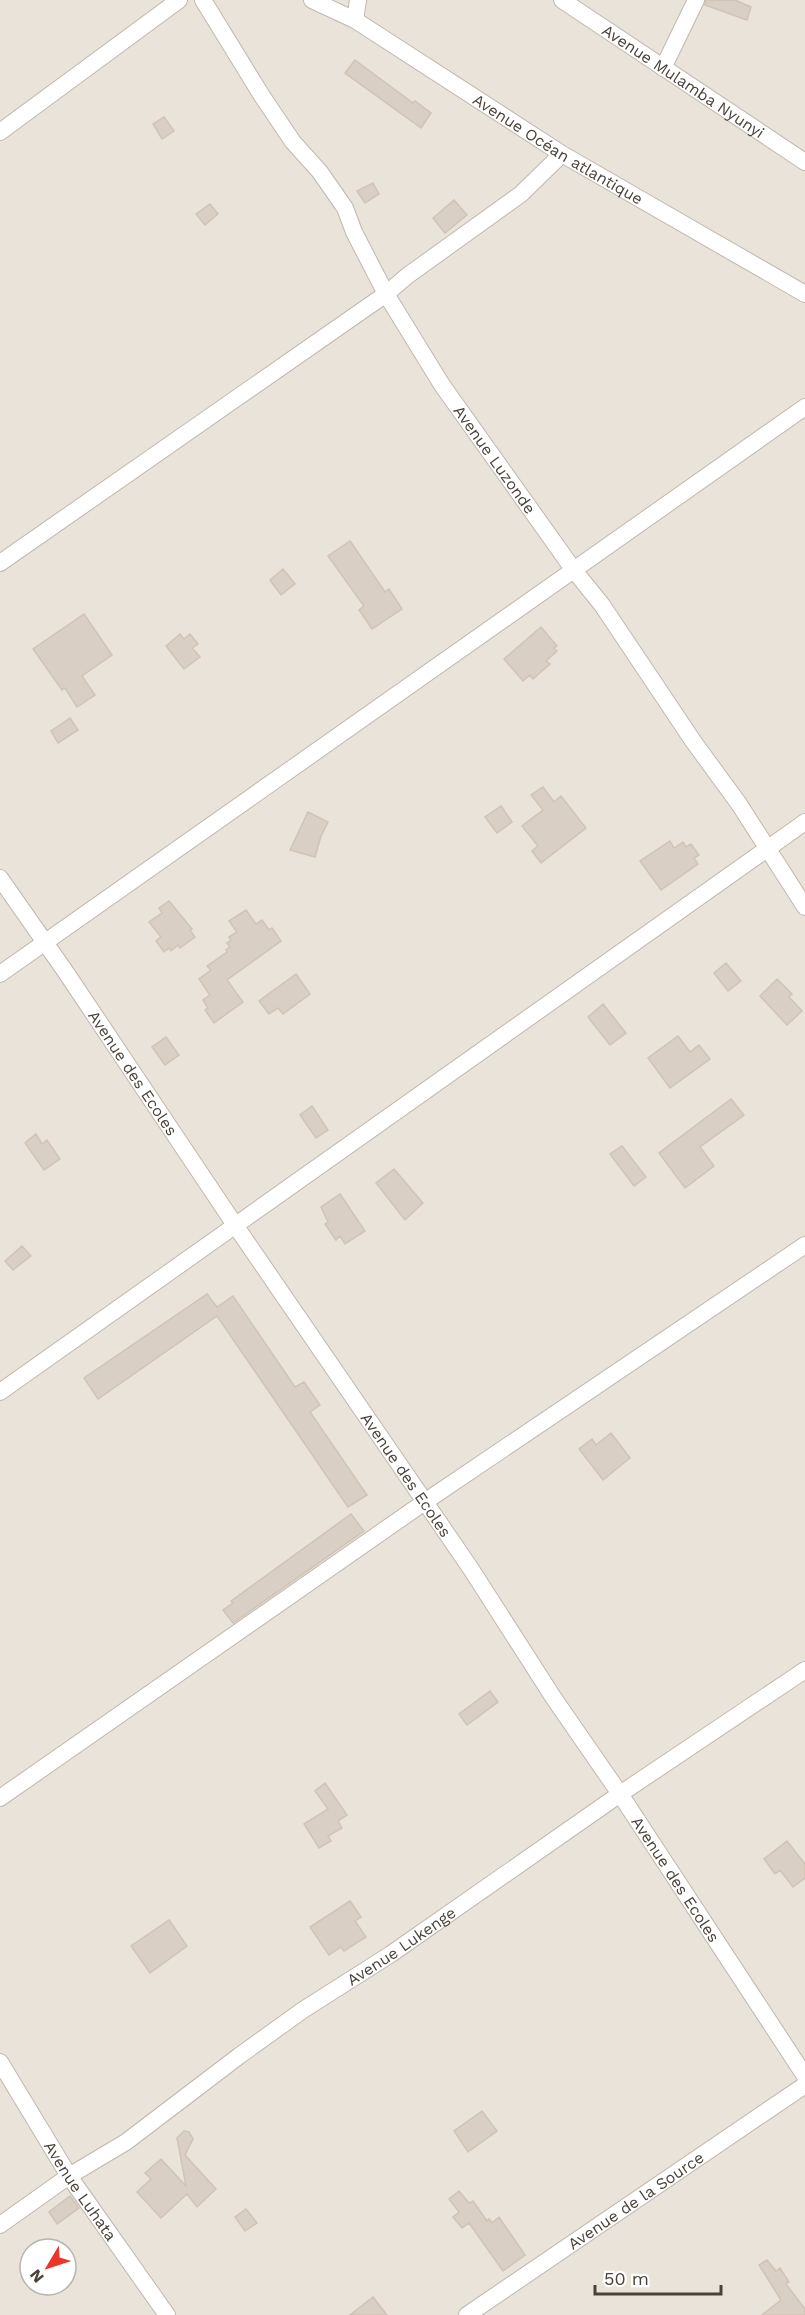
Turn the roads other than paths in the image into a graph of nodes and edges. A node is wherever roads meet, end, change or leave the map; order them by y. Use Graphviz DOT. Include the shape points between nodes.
graph roads {
  1 [pos="178,0"];
  2 [pos="203,0"];
  3 [pos="312,0"];
  4 [pos="358,0"];
  5 [pos="562,0"];
  6 [pos="696,0"];
  7 [pos="355,20"];
  8 [pos="663,68"];
  9 [pos="0,132"];
  10 [pos="562,154"];
  11 [pos="805,162"];
  12 [pos="386,294"];
  13 [pos="805,294"];
  14 [pos="805,407"];
  15 [pos="0,563"];
  16 [pos="573,569"];
  17 [pos="805,822"];
  18 [pos="767,848"];
  19 [pos="0,878"];
  20 [pos="805,907"];
  21 [pos="45,942"];
  22 [pos="0,974"];
  23 [pos="235,1225"];
  24 [pos="805,1245"];
  25 [pos="0,1392"];
  26 [pos="426,1502"];
  27 [pos="805,1670"];
  28 [pos="620,1794"];
  29 [pos="0,1798"];
  30 [pos="0,2062"];
  31 [pos="805,2076"];
  32 [pos="805,2085"];
  33 [pos="69,2176"];
  34 [pos="0,2225"];
  35 [pos="167,2315"];
  36 [pos="467,2315"];
  1 -- 9 [label="street"];
  2 -- 12 [label="street, Avenue Luzonde" via="274,114 345,208"];
  3 -- 7 [label="street, Avenue Océan atlantique"];
  4 -- 7 [label="street"];
  5 -- 8 [label="street, Avenue Mulamba Nyunyi"];
  6 -- 8 [label="street"];
  7 -- 10 [label="street, Avenue Océan atlantique"];
  8 -- 11 [label="street, Avenue Mulamba Nyunyi"];
  10 -- 12 [label="street" via="521,194"];
  10 -- 13 [label="street, Avenue Océan atlantique"];
  12 -- 15 [label="street"];
  12 -- 16 [label="street, Avenue Luzonde" via="442,385"];
  14 -- 16 [label="street"];
  16 -- 18 [label="street, Avenue Luzonde" via="622,633"];
  16 -- 21 [label="street"];
  17 -- 18 [label="street"];
  18 -- 20 [label="street, Avenue Luzonde"];
  18 -- 23 [label="street"];
  19 -- 21 [label="street, Avenue des Ecoles"];
  21 -- 22 [label="street"];
  21 -- 23 [label="street, Avenue des Ecoles"];
  23 -- 25 [label="street"];
  23 -- 26 [label="street, Avenue des Ecoles"];
  24 -- 26 [label="street"];
  26 -- 28 [label="street, Avenue des Ecoles"];
  26 -- 29 [label="street"];
  27 -- 28 [label="street, Avenue Lukenge"];
  28 -- 31 [label="street, Avenue des Ecoles"];
  28 -- 33 [label="street, Avenue Lukenge" via="285,2023 126,2142"];
  30 -- 33 [label="street, Avenue Luhata"];
  32 -- 36 [label="street, Avenue de la Source"];
  33 -- 34 [label="street, Avenue Lukenge"];
  33 -- 35 [label="street, Avenue Luhata"];
}
